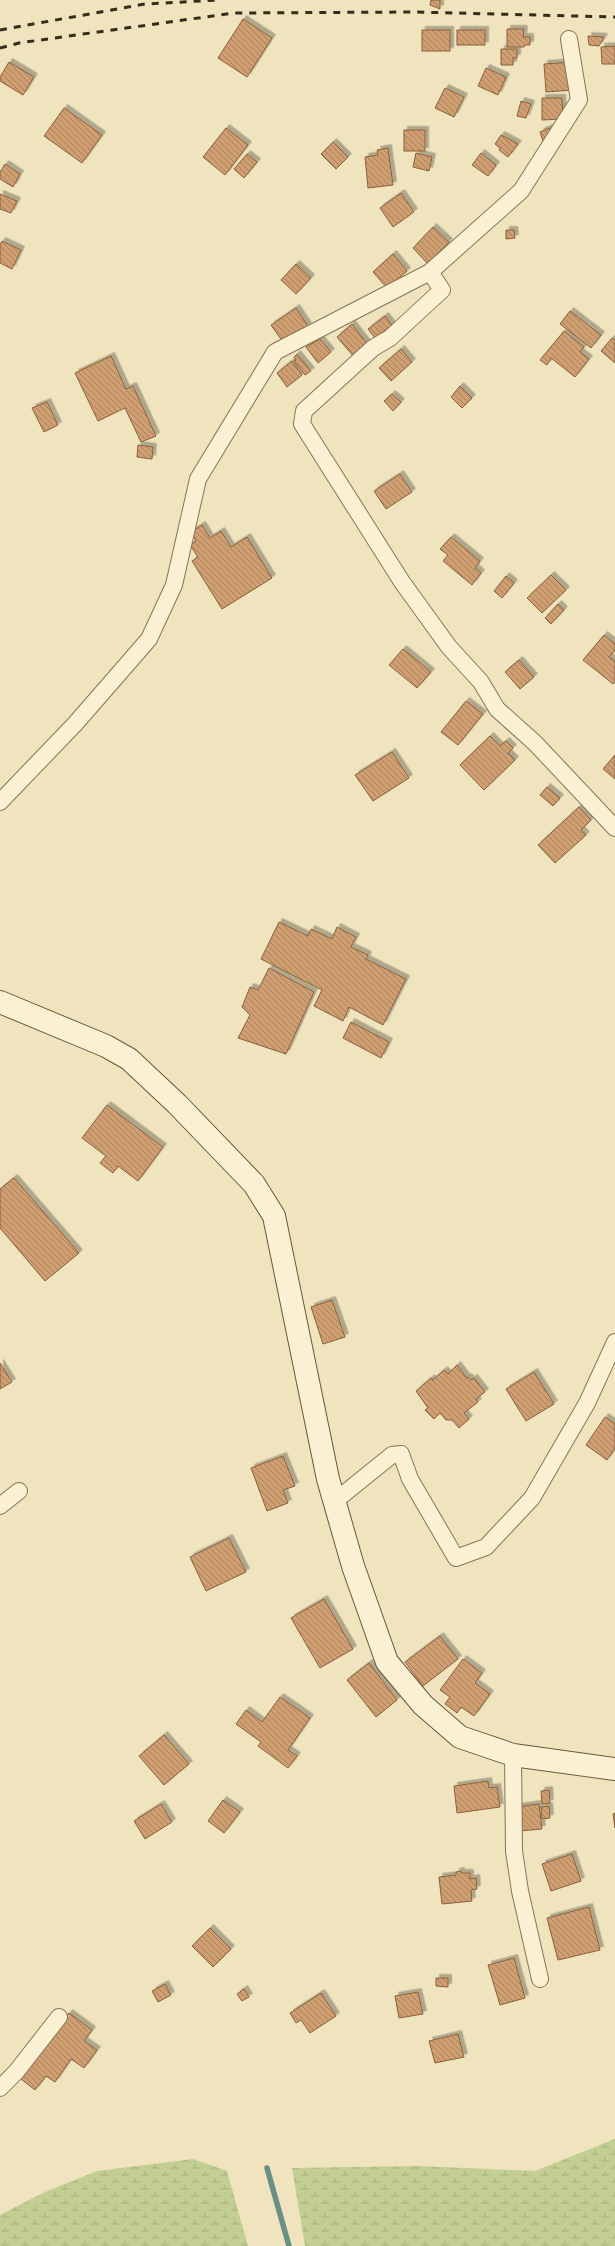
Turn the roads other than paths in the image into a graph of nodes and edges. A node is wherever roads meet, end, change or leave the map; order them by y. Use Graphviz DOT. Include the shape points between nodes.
graph roads {
  1 [pos="569,38"];
  2 [pos="430,272"];
  3 [pos="0,802"];
  4 [pos="615,828"];
  5 [pos="0,1002"];
  6 [pos="615,1342"];
  7 [pos="19,1491"];
  8 [pos="335,1501"];
  9 [pos="0,1506"];
  10 [pos="513,1755"];
  11 [pos="615,1768"];
  12 [pos="540,1979"];
  13 [pos="59,2017"];
  14 [pos="0,2088"];
  1 -- 2 [label="street" via="579,100 521,191"];
  2 -- 3 [label="street" via="274,352 198,479 174,585 149,639 75,724"];
  2 -- 4 [label="street" via="442,290 304,411 302,424 402,582 449,647 481,682 497,709 535,743"];
  5 -- 8 [label="main road" via="106,1046 129,1059 177,1104 254,1184 274,1216 328,1479"];
  6 -- 8 [label="street" via="587,1402 532,1498 486,1547 456,1558 410,1479 401,1454 392,1455"];
  7 -- 9 [label="street"];
  8 -- 10 [label="main road" via="353,1566 387,1662 423,1705 460,1737"];
  10 -- 11 [label="main road"];
  10 -- 12 [label="street" via="514,1851 520,1891"];
  13 -- 14 [label="street" via="16,2072"];
}
